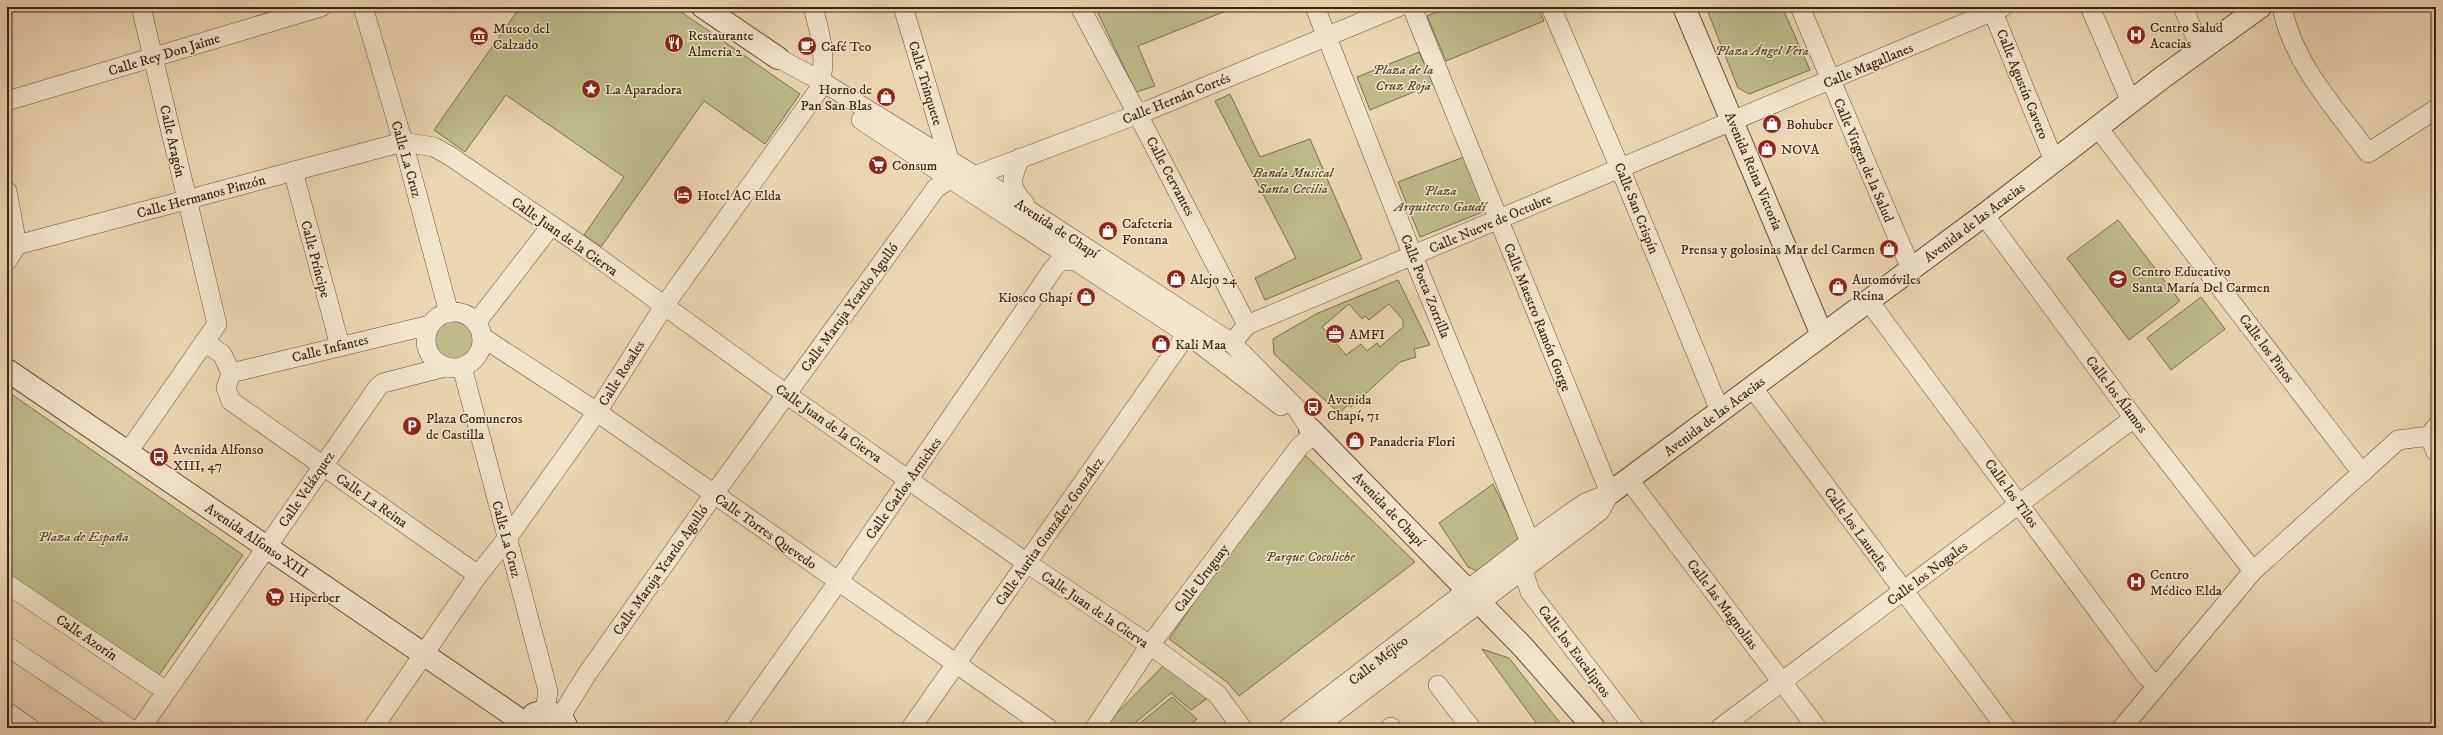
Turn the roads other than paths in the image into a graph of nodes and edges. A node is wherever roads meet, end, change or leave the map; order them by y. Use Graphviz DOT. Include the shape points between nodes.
graph roads {
  1 [pos="141,7"];
  2 [pos="322,7"];
  3 [pos="363,7"];
  4 [pos="703,7"];
  5 [pos="813,7"];
  6 [pos="903,7"];
  7 [pos="1080,7"];
  8 [pos="1315,7"];
  9 [pos="1398,7"];
  10 [pos="1412,7"];
  11 [pos="1550,7"];
  12 [pos="1684,7"];
  13 [pos="1800,7"];
  14 [pos="2090,7"];
  15 [pos="2183,7"];
  16 [pos="2260,7"];
  17 [pos="2282,7"];
  18 [pos="1996,8"];
  19 [pos="1327,36"];
  20 [pos="2201,50"];
  21 [pos="153,58"];
  22 [pos="778,58"];
  23 [pos="1830,81"];
  24 [pos="819,86"];
  25 [pos="7,101"];
  26 [pos="2131,102"];
  27 [pos="2436,109"];
  28 [pos="1138,113"];
  29 [pos="1733,122"];
  30 [pos="2098,128"];
  31 [pos="403,142"];
  32 [pos="1020,158"];
  33 [pos="949,160"];
  34 [pos="2054,161"];
  35 [pos="1620,168"];
  36 [pos="293,171"];
  37 [pos="974,176"];
  38 [pos="950,179"];
  39 [pos="7,191"];
  40 [pos="187,200"];
  41 [pos="1033,212"];
  42 [pos="1984,215"];
  43 [pos="1498,220"];
  44 [pos="551,226"];
  45 [pos="12,242"];
  46 [pos="1413,256"];
  47 [pos="7,261"];
  48 [pos="1076,261"];
  49 [pos="1911,269"];
  50 [pos="1868,300"];
  51 [pos="664,306"];
  52 [pos="449,313"];
  53 [pos="430,325"];
  54 [pos="1247,325"];
  55 [pos="479,330"];
  56 [pos="1187,334"];
  57 [pos="1822,335"];
  58 [pos="204,342"];
  59 [pos="1232,343"];
  60 [pos="340,346"];
  61 [pos="453,367"];
  62 [pos="7,370"];
  63 [pos="230,373"];
  64 [pos="1752,387"];
  65 [pos="786,394"];
  66 [pos="1720,411"];
  67 [pos="597,412"];
  68 [pos="2134,418"];
  69 [pos="1312,432"];
  70 [pos="2434,438"];
  71 [pos="128,452"];
  72 [pos="322,465"];
  73 [pos="2362,473"];
  74 [pos="909,479"];
  75 [pos="1629,480"];
  76 [pos="1610,493"];
  77 [pos="714,494"];
  78 [pos="2020,503"];
  79 [pos="506,540"];
  80 [pos="1530,542"];
  81 [pos="267,547"];
  82 [pos="1027,563"];
  83 [pos="1523,570"];
  84 [pos="2253,571"];
  85 [pos="478,575"];
  86 [pos="838,582"];
  87 [pos="7,584"];
  88 [pos="1903,591"];
  89 [pos="1473,597"];
  90 [pos="1150,645"];
  91 [pos="7,646"];
  92 [pos="425,655"];
  93 [pos="956,664"];
  94 [pos="1781,681"];
  95 [pos="1438,685"];
  96 [pos="2157,685"];
  97 [pos="166,691"];
  98 [pos="7,712"];
  99 [pos="558,718"];
  100 [pos="526,726"];
  101 [pos="30,728"];
  102 [pos="129,728"];
  103 [pos="141,728"];
  104 [pos="373,728"];
  105 [pos="734,728"];
  106 [pos="911,728"];
  107 [pos="1048,728"];
  108 [pos="1095,728"];
  109 [pos="1242,728"];
  110 [pos="1288,728"];
  111 [pos="1316,728"];
  112 [pos="1471,728"];
  113 [pos="1594,728"];
  114 [pos="1634,728"];
  115 [pos="1720,728"];
  116 [pos="1817,728"];
  117 [pos="2006,728"];
  118 [pos="2122,728"];
  1 -- 21 [label="street, Calle Aragón"];
  2 -- 21 [label="street, Calle Rey Don Jaime"];
  3 -- 31 [label="street, Calle La Cruz"];
  4 -- 22 [label="street, Avenida de Chapí"];
  5 -- 24 [label="street" via="822,40 824,61"];
  6 -- 33 [label="street, Calle Trinquete"];
  7 -- 28 [label="street, Calle Cervantes"];
  8 -- 19 [label="street, Calle Poeta Zorrilla"];
  9 -- 19 [label="street, Calle Hernán Cortés"];
  10 -- 43 [label="street, Calle Maestro Ramón Gorge"];
  11 -- 35 [label="street, Calle San Crispín"];
  12 -- 29 [label="street, Avenida Reina Victoria"];
  13 -- 23 [label="street, Calle Virgen de la Salud"];
  14 -- 26 [label="street"];
  15 -- 20 [label="street"];
  16 -- 20 [label="street, Avenida de las Acacias"];
  17 -- 27 [label="street" via="2285,24 2301,61 2368,153"];
  18 -- 23 [label="street, Calle Magallanes"];
  18 -- 34 [label="street, Calle Agustín Cavero"];
  19 -- 28 [label="street, Calle Hernán Cortés"];
  19 -- 46 [label="street, Calle Poeta Zorrilla"];
  20 -- 26 [label="street, Avenida de las Acacias"];
  21 -- 25 [label="street, Calle Rey Don Jaime"];
  21 -- 40 [label="street, Calle Aragón"];
  22 -- 24 [label="street, Avenida de Chapí"];
  23 -- 29 [label="street, Calle Magallanes"];
  23 -- 49 [label="street, Calle Virgen de la Salud"];
  24 -- 33 [label="street, Avenida de Chapí"];
  24 -- 38 [label="street, Avenida de Chapí"];
  24 -- 51 [label="street, Calle Rosales"];
  26 -- 30 [label="street, Avenida de las Acacias"];
  28 -- 32 [label="street, Calle Hernán Cortés"];
  28 -- 54 [label="street, Calle Cervantes"];
  29 -- 35 [label="street, Calle Nueve de Octubre"];
  29 -- 57 [label="street, Avenida Reina Victoria"];
  30 -- 34 [label="street, Avenida de las Acacias"];
  30 -- 73 [label="street, Calle los Pinos"];
  31 -- 36 [label="street, Calle Hermanos Pinzón"];
  31 -- 44 [label="street, Calle Juan de la Cierva" via="434,147 450,156"];
  31 -- 52 [label="street, Calle La Cruz"];
  32 -- 37 [label="street, Calle Hernán Cortés"];
  32 -- 41 [label="street" via="1012,184 1015,192"];
  33 -- 37 [label="street, Avenida de Chapí"];
  34 -- 42 [label="street, Avenida de las Acacias"];
  35 -- 43 [label="street, Calle Nueve de Octubre"];
  35 -- 66 [label="street, Calle San Crispín"];
  36 -- 40 [label="street, Calle Hermanos Pinzón"];
  36 -- 60 [label="street, Calle Príncipe"];
  37 -- 38 [label="street, Calle Hernán Cortés"];
  37 -- 41 [label="street, Avenida de Chapí"];
  38 -- 48 [label="street, Avenida de Chapí"];
  38 -- 65 [label="street, Calle Maruja Ycardo Agulló" via="936,188"];
  39 -- 45 [label="street"];
  40 -- 45 [label="street, Calle Hermanos Pinzón"];
  40 -- 58 [label="street, Calle Aragón" via="216,324"];
  41 -- 59 [label="street, Avenida de Chapí"];
  42 -- 49 [label="street, Avenida de las Acacias"];
  42 -- 68 [label="street, Calle los Álamos"];
  43 -- 46 [label="street, Calle Nueve de Octubre"];
  43 -- 76 [label="street, Calle Maestro Ramón Gorge"];
  44 -- 51 [label="street, Calle Juan de la Cierva"];
  44 -- 55 [label="street"];
  45 -- 47 [label="street"];
  46 -- 54 [label="street, Calle Nueve de Octubre"];
  46 -- 80 [label="street, Calle Poeta Zorrilla"];
  48 -- 56 [label="street, Avenida de Chapí"];
  48 -- 74 [label="street, Calle Carlos Arniches" via="1060,261"];
  49 -- 50 [label="street, Avenida de las Acacias"];
  50 -- 57 [label="street, Avenida de las Acacias"];
  50 -- 78 [label="street, Calle los Tilos"];
  51 -- 65 [label="street, Calle Juan de la Cierva"];
  51 -- 67 [label="street, Calle Rosales"];
  52 -- 53 [label="street"];
  52 -- 55 [label="street" via="461,313"];
  53 -- 60 [label="street, Calle Infantes"];
  53 -- 61 [label="street" via="426,337 427,350 434,361"];
  54 -- 59 [label="street, Calle Nueve de Octubre"];
  55 -- 61 [label="street" via="477,356"];
  55 -- 67 [label="street, Calle Torres Quevedo"];
  56 -- 69 [label="street, Avenida de Chapí"];
  56 -- 82 [label="street, Calle Aurita González González"];
  57 -- 64 [label="street, Avenida de las Acacias"];
  58 -- 63 [label="street" via="222,354"];
  58 -- 71 [label="street, Calle Aragón"];
  59 -- 69 [label="street, Avenida de Chapí" via="1297,409"];
  60 -- 63 [label="street, Calle Infantes"];
  61 -- 72 [label="street, Calle Velázquez" via="383,383"];
  61 -- 79 [label="street, Calle La Cruz"];
  62 -- 71 [label="street, Avenida Alfonso XIII"];
  63 -- 72 [label="street, Calle La Reina" via="226,388 231,401"];
  64 -- 66 [label="street, Avenida de las Acacias"];
  64 -- 88 [label="street, Calle los Laureles"];
  65 -- 74 [label="street, Calle Juan de la Cierva"];
  65 -- 77 [label="street, Calle Maruja Ycardo Agulló"];
  66 -- 75 [label="street, Avenida de las Acacias"];
  67 -- 77 [label="street, Calle Torres Quevedo"];
  67 -- 79 [label="street, Calle Rosales"];
  68 -- 78 [label="street, Calle los Nogales"];
  68 -- 84 [label="street, Calle los Álamos"];
  69 -- 89 [label="street, Avenida de Chapí"];
  69 -- 90 [label="street, Calle Uruguay"];
  70 -- 73 [label="street" via="2398,440"];
  71 -- 81 [label="street, Avenida Alfonso XIII"];
  72 -- 81 [label="street, Calle Velázquez"];
  72 -- 85 [label="street, Calle La Reina"];
  73 -- 84 [label="street"];
  74 -- 82 [label="street, Calle Juan de la Cierva"];
  74 -- 86 [label="street, Calle Carlos Arniches"];
  75 -- 76 [label="street, Avenida de las Acacias"];
  75 -- 94 [label="street, Calle las Magnolias"];
  76 -- 80 [label="street, Avenida de las Acacias" via="1585,502"];
  76 -- 83 [label="street, Avenida de las Acacias" via="1600,511"];
  77 -- 86 [label="street, Calle Torres Quevedo"];
  77 -- 99 [label="street, Calle Maruja Ycardo Agulló"];
  78 -- 88 [label="street, Calle los Nogales"];
  78 -- 96 [label="street, Calle los Tilos" via="2146,676"];
  79 -- 85 [label="street, Calle Rosales"];
  79 -- 99 [label="street, Calle La Cruz" via="548,691"];
  80 -- 89 [label="street, Avenida de las Acacias"];
  81 -- 92 [label="street, Avenida Alfonso XIII"];
  81 -- 97 [label="street, Calle Velázquez"];
  82 -- 90 [label="street, Calle Juan de la Cierva"];
  82 -- 93 [label="street, Calle Aurita González González"];
  83 -- 89 [label="street, Avenida de las Acacias"];
  83 -- 114 [label="street, Calle los Eucaliptos" via="1530,592"];
  84 -- 96 [label="street"];
  85 -- 92 [label="street, Calle Rosales"];
  86 -- 93 [label="street, Calle Torres Quevedo"];
  86 -- 105 [label="street, Calle Carlos Arniches"];
  87 -- 97 [label="street, Calle Azorín"];
  88 -- 94 [label="street, Calle los Nogales"];
  88 -- 117 [label="street, Calle los Laureles"];
  89 -- 110 [label="street, Calle Méjico"];
  89 -- 111 [label="street, Calle Méjico"];
  89 -- 113 [label="street, Avenida de Chapí"];
  90 -- 108 [label="street, Calle Uruguay"];
  90 -- 109 [label="street, Calle Juan de la Cierva" via="1217,694"];
  91 -- 102 [label="street"];
  92 -- 100 [label="street, Avenida Alfonso XIII"];
  92 -- 104 [label="street, Calle Rosales"];
  93 -- 106 [label="street, Calle Aurita González González"];
  93 -- 107 [label="street, Calle Torres Quevedo"];
  94 -- 115 [label="street, Calle los Nogales"];
  94 -- 116 [label="street, Calle las Magnolias"];
  95 -- 112 [label="street"];
  96 -- 118 [label="street"];
  97 -- 103 [label="street, Calle Velázquez"];
  98 -- 101 [label="street"];
  99 -- 100 [label="street" via="534,714"];
}
